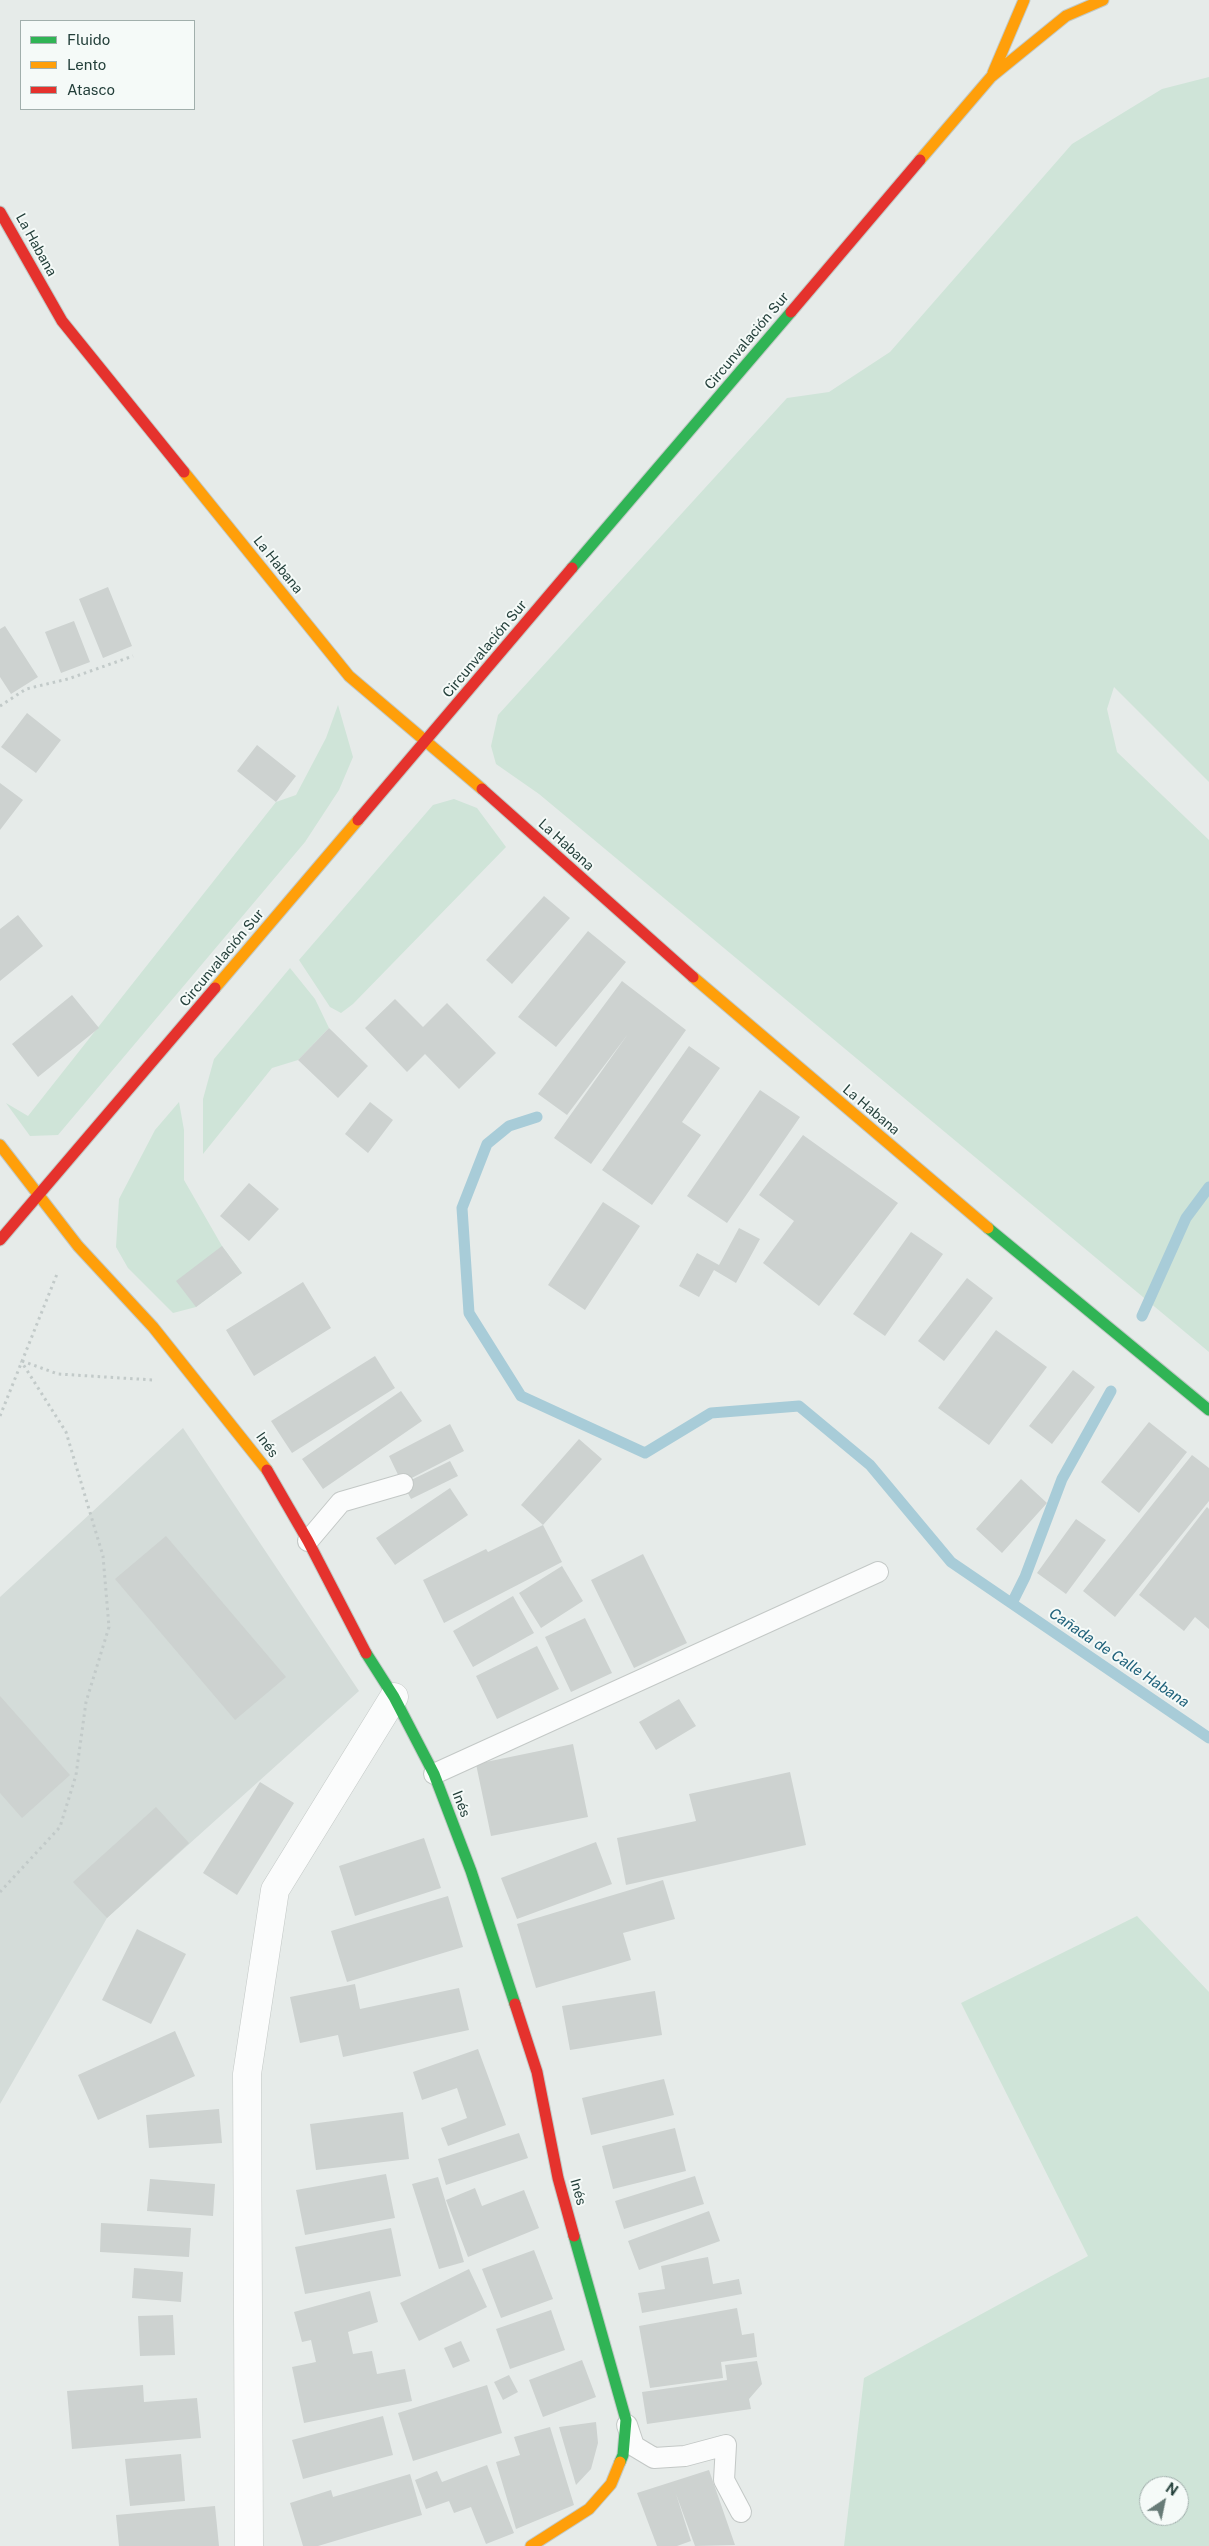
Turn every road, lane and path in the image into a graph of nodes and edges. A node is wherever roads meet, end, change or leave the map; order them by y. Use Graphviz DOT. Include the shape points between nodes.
graph roads {
  1 [pos="1024,0"];
  2 [pos="1103,0"];
  3 [pos="991,77"];
  4 [pos="0,212"];
  5 [pos="133,656"];
  6 [pos="0,706"];
  7 [pos="427,740"];
  8 [pos="0,1145"];
  9 [pos="39,1196"];
  10 [pos="0,1240"];
  11 [pos="78,1246"];
  12 [pos="21,1361"];
  13 [pos="199,1384"];
  14 [pos="1209,1410"];
  15 [pos="0,1416"];
  16 [pos="403,1484"];
  17 [pos="308,1541"];
  18 [pos="878,1572"];
  19 [pos="394,1697"];
  20 [pos="434,1774"];
  21 [pos="0,1892"];
  22 [pos="626,2420"];
  23 [pos="742,2512"];
  24 [pos="249,2546"];
  25 [pos="531,2546"];
  1 -- 3 [label="street, Circunvalación Sur"];
  2 -- 3 [label="street, Circunvalación Sur" via="1066,16"];
  3 -- 7 [label="street, Circunvalación Sur"];
  4 -- 7 [label="street, La Habana" via="68,329 349,676"];
  5 -- 6 [label="path" via="68,679 26,689"];
  7 -- 9 [label="street, Circunvalación Sur"];
  7 -- 14 [label="street, La Habana" via="735,1014"];
  8 -- 9 [label="street, Inés"];
  9 -- 10 [label="street, Circunvalación Sur"];
  9 -- 11 [label="street, Inés"];
  11 -- 12 [label="path" via="55,1277"];
  11 -- 13 [label="street, Inés" via="154,1328"];
  12 -- 13 [label="path" via="58,1374"];
  12 -- 15 [label="path"];
  12 -- 21 [label="path" via="66,1432 103,1556 110,1627 86,1702 76,1775 60,1827"];
  13 -- 17 [label="street, Inés" via="261,1460"];
  16 -- 17 [label="lane" via="341,1502"];
  17 -- 19 [label="street, Inés" via="365,1652"];
  18 -- 20 [label="lane"];
  19 -- 20 [label="street, Inés"];
  19 -- 24 [label="street" via="275,1890 248,2074"];
  20 -- 22 [label="street, Inés" via="471,1871 537,2072 558,2178"];
  22 -- 23 [label="lane" via="634,2446 654,2458 685,2456 726,2445 724,2480"];
  22 -- 25 [label="street, Inés" via="623,2455 611,2484 589,2509"];
}
